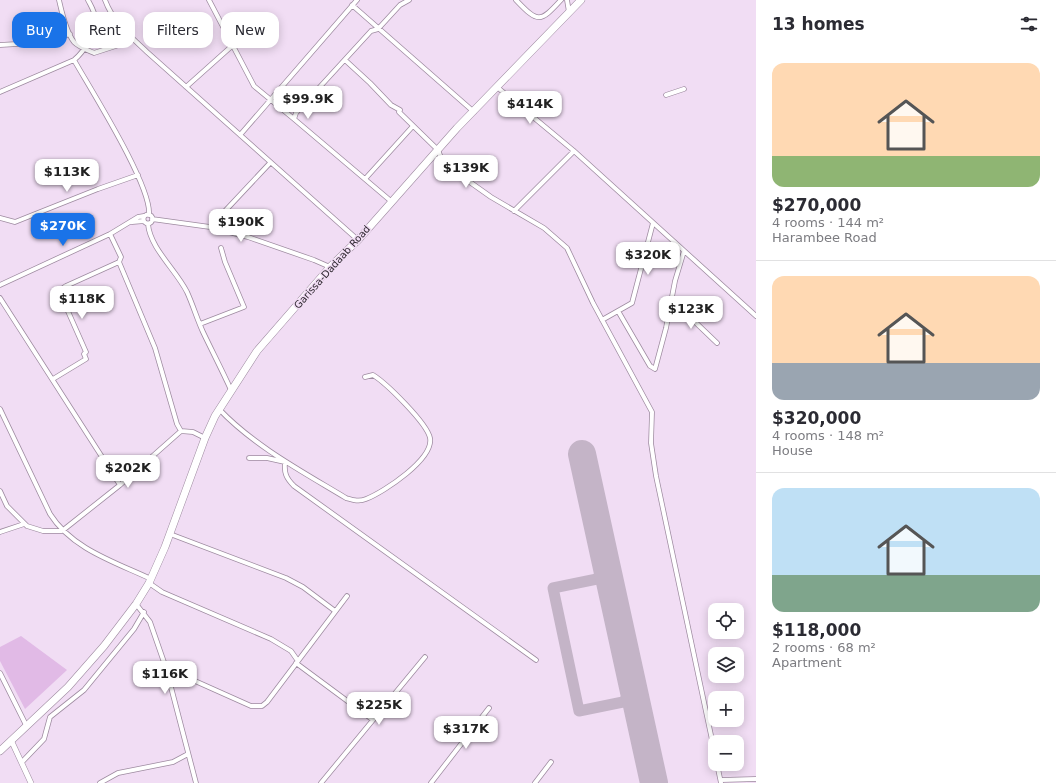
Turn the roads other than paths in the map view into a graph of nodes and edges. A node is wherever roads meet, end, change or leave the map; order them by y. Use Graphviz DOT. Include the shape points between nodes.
graph roads {
  1 [pos="60,0"];
  2 [pos="88,0"];
  3 [pos="105,0"];
  4 [pos="209,0"];
  5 [pos="357,0"];
  6 [pos="409,0"];
  7 [pos="516,0"];
  8 [pos="561,0"];
  9 [pos="567,0"];
  10 [pos="581,0"];
  11 [pos="352,6"];
  12 [pos="111,12"];
  13 [pos="569,12"];
  14 [pos="221,23"];
  15 [pos="378,29"];
  16 [pos="70,34"];
  17 [pos="135,40"];
  18 [pos="0,45"];
  19 [pos="110,48"];
  20 [pos="229,48"];
  21 [pos="234,48"];
  22 [pos="84,49"];
  23 [pos="74,60"];
  24 [pos="345,60"];
  25 [pos="186,87"];
  26 [pos="497,87"];
  27 [pos="684,89"];
  28 [pos="0,92"];
  29 [pos="666,95"];
  30 [pos="270,99"];
  31 [pos="474,112"];
  32 [pos="294,118"];
  33 [pos="413,126"];
  34 [pos="240,135"];
  35 [pos="438,150"];
  36 [pos="574,151"];
  37 [pos="270,163"];
  38 [pos="138,175"];
  39 [pos="365,179"];
  40 [pos="392,202"];
  41 [pos="514,211"];
  42 [pos="149,215"];
  43 [pos="0,218"];
  44 [pos="144,219"];
  45 [pos="152,219"];
  46 [pos="653,223"];
  47 [pos="148,224"];
  48 [pos="210,227"];
  49 [pos="110,234"];
  50 [pos="358,240"];
  51 [pos="221,248"];
  52 [pos="684,251"];
  53 [pos="119,262"];
  54 [pos="330,267"];
  55 [pos="0,285"];
  56 [pos="0,298"];
  57 [pos="670,309"];
  58 [pos="618,311"];
  59 [pos="756,316"];
  60 [pos="602,320"];
  61 [pos="200,324"];
  62 [pos="717,343"];
  63 [pos="365,377"];
  64 [pos="53,379"];
  65 [pos="231,390"];
  66 [pos="0,409"];
  67 [pos="219,409"];
  68 [pos="181,431"];
  69 [pos="205,438"];
  70 [pos="249,458"];
  71 [pos="285,462"];
  72 [pos="120,485"];
  73 [pos="0,491"];
  74 [pos="24,524"];
  75 [pos="62,531"];
  76 [pos="0,532"];
  77 [pos="170,534"];
  78 [pos="150,581"];
  79 [pos="347,596"];
  80 [pos="136,604"];
  81 [pos="335,611"];
  82 [pos="144,612"];
  83 [pos="424,657"];
  84 [pos="536,660"];
  85 [pos="297,662"];
  86 [pos="166,668"];
  87 [pos="0,674"];
  88 [pos="489,708"];
  89 [pos="373,720"];
  90 [pos="26,725"];
  91 [pos="711,735"];
  92 [pos="11,740"];
  93 [pos="0,751"];
  94 [pos="188,754"];
  95 [pos="22,762"];
  96 [pos="550,762"];
  97 [pos="719,771"];
  98 [pos="756,779"];
  99 [pos="195,781"];
  100 [pos="721,782"];
  101 [pos="31,783"];
  102 [pos="100,783"];
  103 [pos="192,783"];
  104 [pos="321,783"];
  105 [pos="431,783"];
  106 [pos="535,783"];
  1 -- 16 [label="street"];
  2 -- 22 [label="street" via="95,21"];
  3 -- 12 [label="street"];
  4 -- 14 [label="street"];
  5 -- 11 [label="street"];
  6 -- 15 [label="street" via="400,5"];
  7 -- 8 [label="street" via="540,18 548,14"];
  9 -- 13 [label="street"];
  10 -- 13 [label="highway, Garissa-Dadaab Road"];
  11 -- 15 [label="street"];
  11 -- 30 [label="street"];
  13 -- 26 [label="highway, Garissa-Dadaab Road"];
  15 -- 24 [label="street" via="371,31"];
  15 -- 31 [label="street" via="401,46"];
  16 -- 18 [label="street"];
  16 -- 22 [label="street" via="75,43"];
  17 -- 25 [label="street"];
  19 -- 22 [label="street" via="94,53"];
  20 -- 25 [label="street"];
  21 -- 30 [label="street" via="254,86"];
  22 -- 23 [label="street"];
  23 -- 28 [label="street"];
  23 -- 38 [label="street"];
  24 -- 32 [label="street"];
  24 -- 33 [label="street" via="391,105 400,110 399,112"];
  25 -- 34 [label="street"];
  26 -- 31 [label="highway, Garissa-Dadaab Road"];
  26 -- 36 [label="street"];
  27 -- 29 [label="street"];
  30 -- 32 [label="street"];
  30 -- 34 [label="street"];
  31 -- 35 [label="highway, Garissa-Dadaab Road"];
  32 -- 39 [label="street"];
  33 -- 35 [label="street"];
  33 -- 39 [label="street"];
  34 -- 37 [label="street"];
  35 -- 40 [label="highway, Garissa-Dadaab Road"];
  35 -- 41 [label="street" via="443,163"];
  36 -- 41 [label="street"];
  36 -- 46 [label="street"];
  37 -- 48 [label="street"];
  37 -- 50 [label="street"];
  38 -- 42 [label="street" via="149,205"];
  38 -- 43 [label="street" via="15,222"];
  39 -- 40 [label="street"];
  40 -- 50 [label="highway, Garissa-Dadaab Road"];
  41 -- 60 [label="street" via="544,228 567,248"];
  42 -- 44 [label="street"];
  42 -- 45 [label="street"];
  44 -- 47 [label="street"];
  44 -- 49 [label="street" via="132,222"];
  45 -- 47 [label="street"];
  45 -- 48 [label="street"];
  46 -- 52 [label="street"];
  46 -- 58 [label="street" via="632,303"];
  47 -- 61 [label="street" via="155,245 187,292"];
  48 -- 54 [label="street" via="248,237"];
  49 -- 53 [label="street" via="121,257"];
  49 -- 55 [label="street"];
  50 -- 54 [label="highway, Garissa-Dadaab Road"];
  51 -- 61 [label="street" via="244,307"];
  52 -- 57 [label="street"];
  52 -- 59 [label="street"];
  53 -- 64 [label="street" via="60,291 86,352 86,359"];
  53 -- 68 [label="street" via="155,348 170,404"];
  54 -- 65 [label="highway, Garissa-Dadaab Road" via="257,351"];
  56 -- 64 [label="street"];
  57 -- 58 [label="street" via="655,369 650,366"];
  57 -- 62 [label="street" via="694,321"];
  58 -- 60 [label="street"];
  60 -- 91 [label="street" via="652,412 651,443 656,476"];
  61 -- 65 [label="street"];
  63 -- 71 [label="street" via="373,375 383,381 420,421 430,438 428,452 417,464 366,499 356,501 346,498"];
  64 -- 72 [label="street"];
  65 -- 67 [label="highway, Garissa-Dadaab Road"];
  66 -- 75 [label="street" via="50,514"];
  67 -- 69 [label="highway, Garissa-Dadaab Road"];
  67 -- 71 [label="street"];
  68 -- 69 [label="street" via="193,432"];
  68 -- 72 [label="street"];
  69 -- 77 [label="highway, Garissa-Dadaab Road"];
  70 -- 71 [label="street"];
  71 -- 84 [label="street" via="284,472 294,486"];
  72 -- 75 [label="street"];
  73 -- 74 [label="street" via="7,506"];
  74 -- 75 [label="street" via="43,531"];
  74 -- 76 [label="street"];
  75 -- 78 [label="street" via="86,548"];
  77 -- 78 [label="highway, Garissa-Dadaab Road"];
  77 -- 81 [label="street" via="286,578 303,586"];
  78 -- 80 [label="highway, Garissa-Dadaab Road"];
  78 -- 85 [label="street" via="162,592 271,638 291,652"];
  79 -- 81 [label="street"];
  80 -- 82 [label="street"];
  80 -- 90 [label="highway, Garissa-Dadaab Road" via="68,687"];
  81 -- 85 [label="street"];
  82 -- 86 [label="street"];
  82 -- 95 [label="street" via="134,629 84,690 50,717 44,739"];
  83 -- 89 [label="street"];
  85 -- 86 [label="street" via="267,702 257,707"];
  85 -- 89 [label="street"];
  86 -- 94 [label="street"];
  87 -- 90 [label="street"];
  88 -- 105 [label="street"];
  89 -- 104 [label="street"];
  90 -- 92 [label="highway, Garissa-Dadaab Road"];
  92 -- 93 [label="highway, Garissa-Dadaab Road"];
  92 -- 95 [label="street"];
  94 -- 99 [label="street"];
  94 -- 102 [label="street" via="173,762 118,773"];
  95 -- 101 [label="street"];
  96 -- 106 [label="street"];
  97 -- 100 [label="street"];
  98 -- 100 [label="street"];
  99 -- 103 [label="street"];
}
